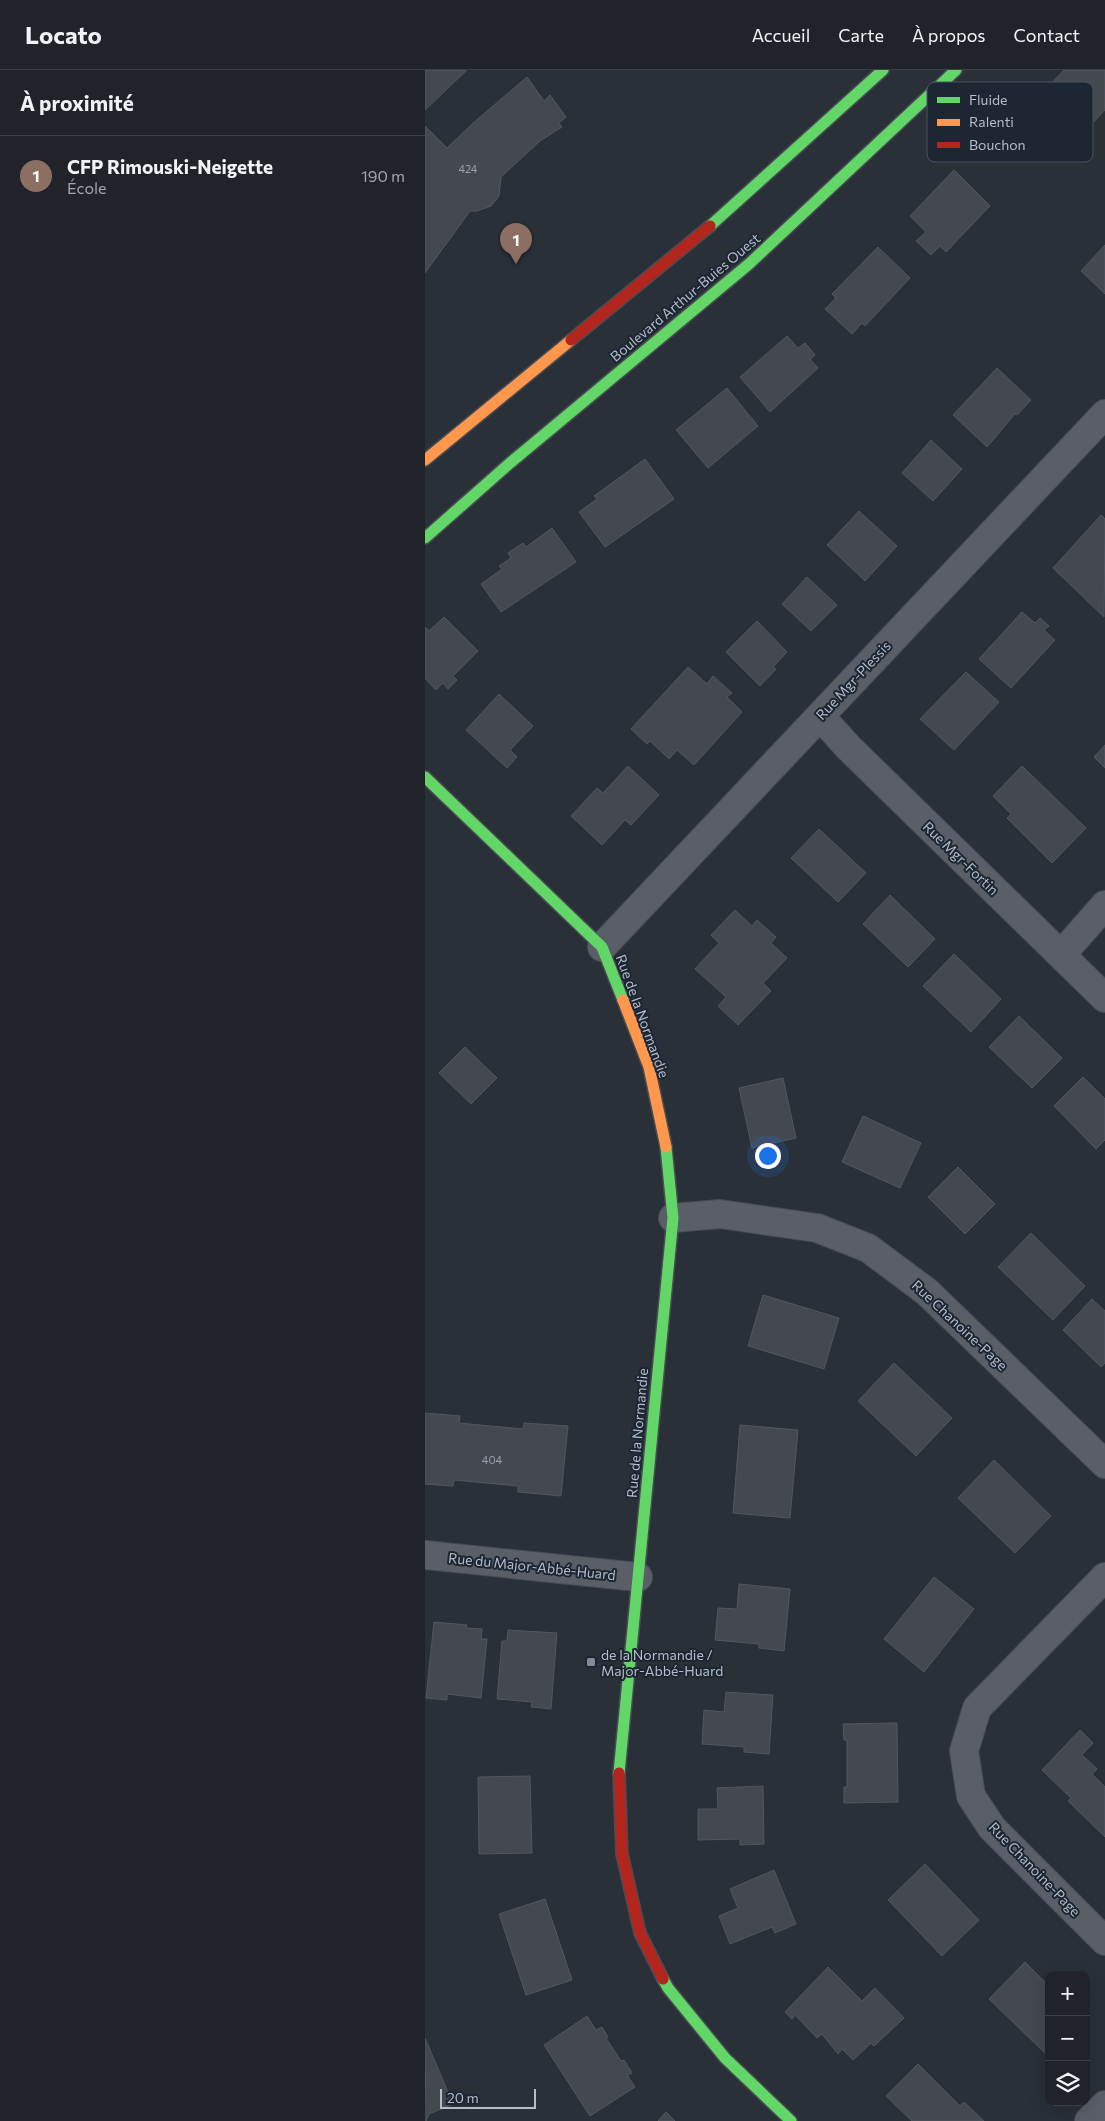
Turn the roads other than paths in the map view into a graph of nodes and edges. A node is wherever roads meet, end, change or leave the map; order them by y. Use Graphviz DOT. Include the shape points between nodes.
graph roads {
  1 [pos="883,70"];
  2 [pos="956,70"];
  3 [pos="943,82"];
  4 [pos="927,97"];
  5 [pos="1105,414"];
  6 [pos="425,460"];
  7 [pos="425,538"];
  8 [pos="819,716"];
  9 [pos="425,777"];
  10 [pos="1105,905"];
  11 [pos="602,946"];
  12 [pos="1061,954"];
  13 [pos="1105,998"];
  14 [pos="673,1218"];
  15 [pos="1105,1464"];
  16 [pos="425,1555"];
  17 [pos="638,1577"];
  18 [pos="1105,1577"];
  19 [pos="1105,1941"];
  20 [pos="1105,2105"];
  21 [pos="791,2121"];
  22 [pos="1089,2121"];
  1 -- 6 [label="street" via="726,212"];
  2 -- 3 [label="street, Boulevard Arthur-Buies Ouest"];
  4 -- 7 [label="street, Boulevard Arthur-Buies Ouest" via="749,264"];
  5 -- 8 [label="street, Rue Mgr-Plessis"];
  8 -- 11 [label="street, Rue Mgr-Plessis"];
  8 -- 12 [label="street, Rue Mgr-Fortin"];
  9 -- 11 [label="street, Rue de la Normandie"];
  10 -- 12 [label="street"];
  11 -- 14 [label="street, Rue de la Normandie" via="649,1067 666,1142"];
  12 -- 13 [label="street, Rue Mgr-Fortin"];
  14 -- 15 [label="street, Rue Chanoine-Page" via="720,1214 817,1228 868,1248 927,1292"];
  14 -- 17 [label="street, Rue de la Normandie"];
  16 -- 17 [label="street, Rue du Major-Abbé-Huard"];
  17 -- 21 [label="street, Rue de la Normandie" via="619,1776 622,1854 640,1933 668,1988 725,2058"];
  18 -- 19 [label="street, Rue Chanoine-Page" via="977,1708 964,1751 971,1796 992,1828"];
  20 -- 22 [label="street"];
}
